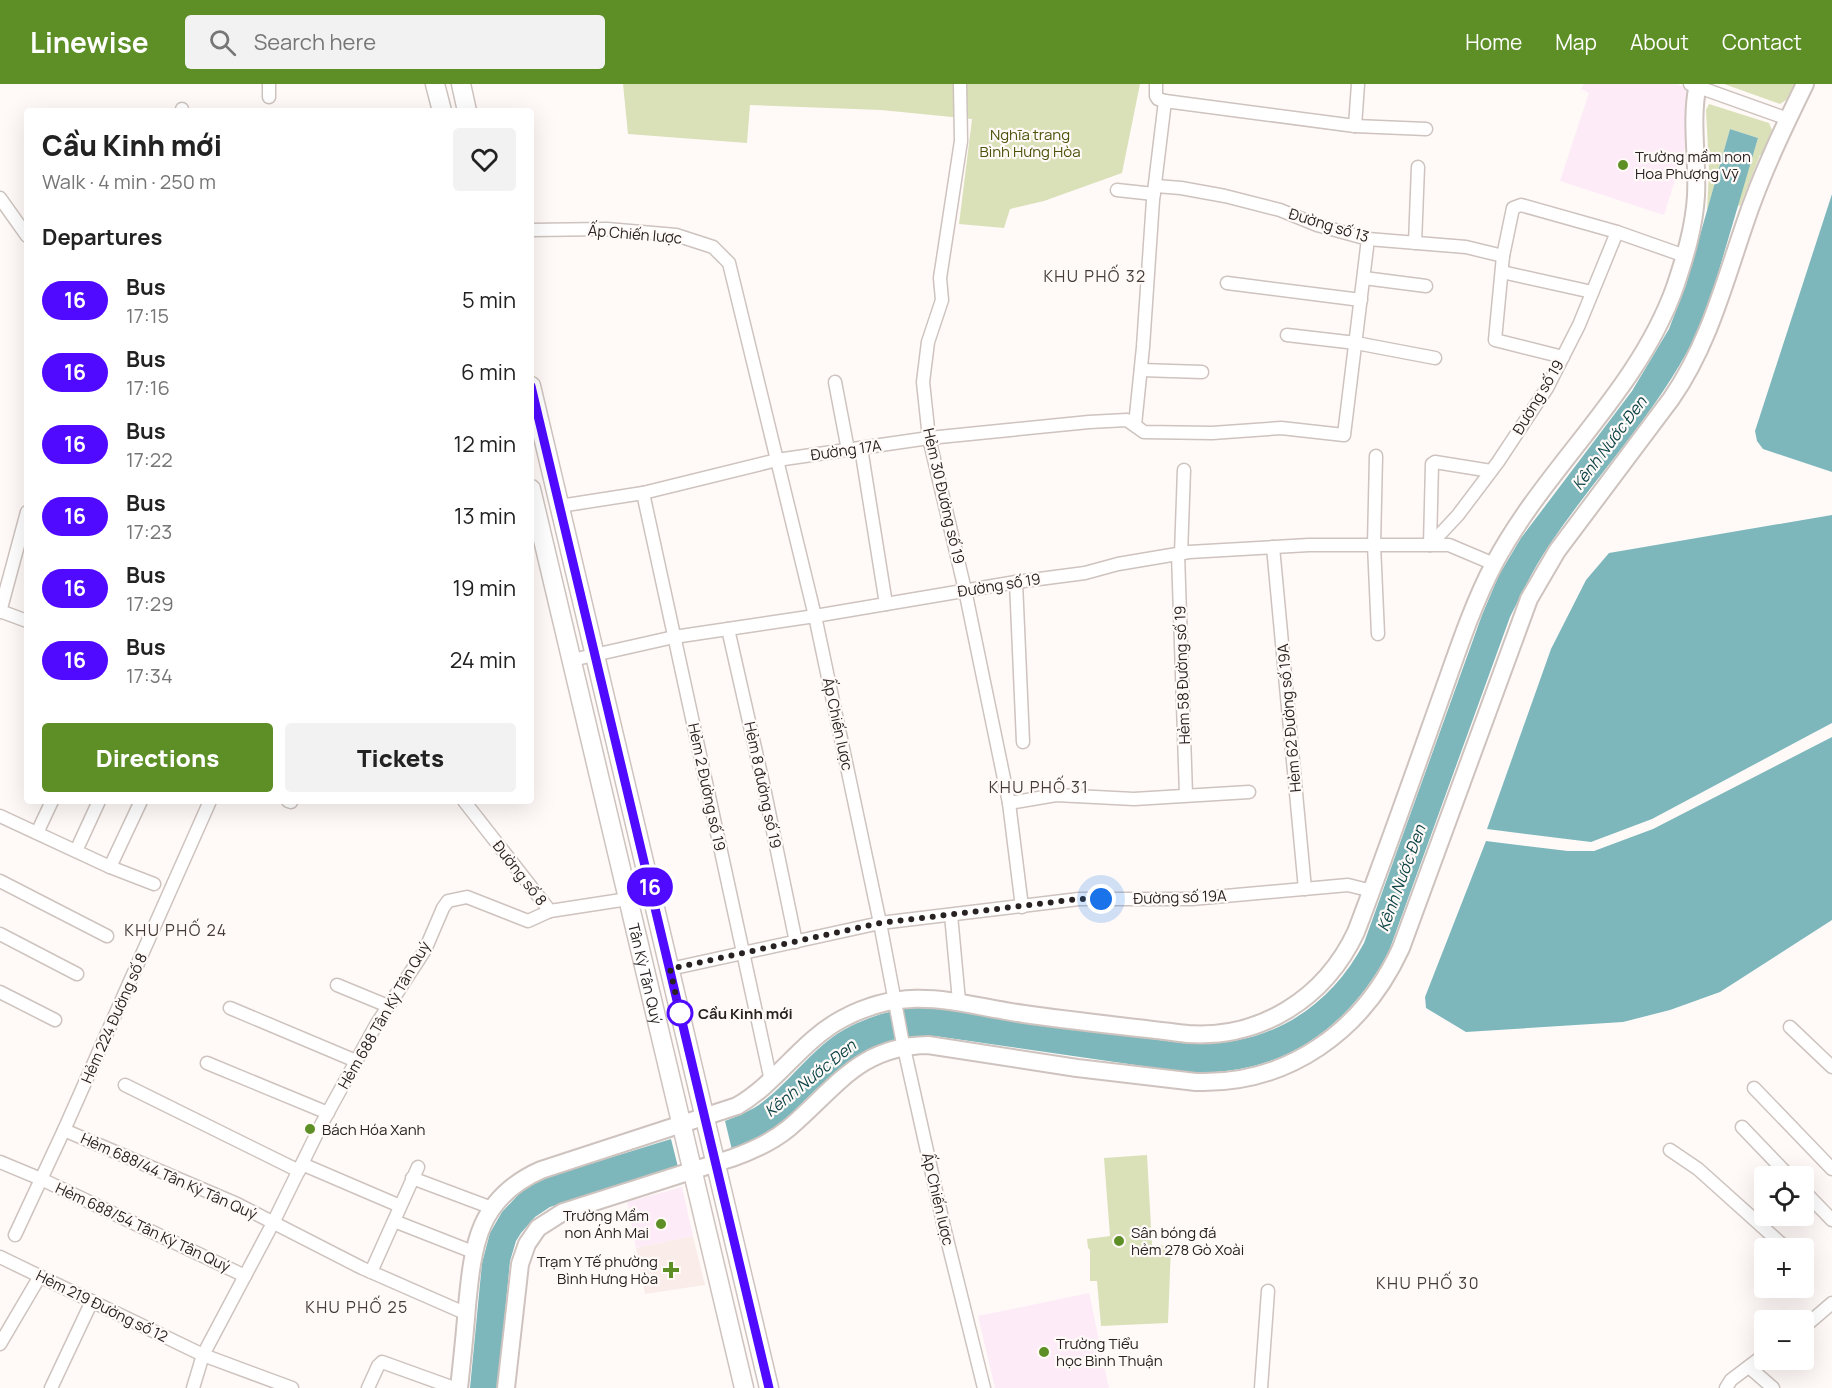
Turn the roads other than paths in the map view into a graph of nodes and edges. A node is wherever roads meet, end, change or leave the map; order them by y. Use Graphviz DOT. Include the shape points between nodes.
graph roads {
  1 [pos="435,84"];
  2 [pos="461,84"];
  3 [pos="960,84"];
  4 [pos="1156,84"];
  5 [pos="1358,84"];
  6 [pos="1805,84"];
  7 [pos="1695,85"];
  8 [pos="1165,100"];
  9 [pos="440,108"];
  10 [pos="466,108"];
  11 [pos="1788,119"];
  12 [pos="1355,126"];
  13 [pos="1426,129"];
  14 [pos="1418,167"];
  15 [pos="1117,190"];
  16 [pos="1155,190"];
  17 [pos="0,198"];
  18 [pos="534,230"];
  19 [pos="24,232"];
  20 [pos="1617,232"];
  21 [pos="1368,239"];
  22 [pos="1415,243"];
  23 [pos="1503,256"];
  24 [pos="1685,256"];
  25 [pos="1502,272"];
  26 [pos="1364,278"];
  27 [pos="1227,283"];
  28 [pos="1426,286"];
  29 [pos="1592,292"];
  30 [pos="1361,300"];
  31 [pos="1287,335"];
  32 [pos="1356,343"];
  33 [pos="1563,357"];
  34 [pos="1435,358"];
  35 [pos="1141,370"];
  36 [pos="1202,372"];
  37 [pos="835,382"];
  38 [pos="534,398"];
  39 [pos="1135,425"];
  40 [pos="929,438"];
  41 [pos="861,448"];
  42 [pos="848,450"];
  43 [pos="1376,456"];
  44 [pos="777,460"];
  45 [pos="1184,470"];
  46 [pos="1491,471"];
  47 [pos="643,493"];
  48 [pos="560,506"];
  49 [pos="534,507"];
  50 [pos="24,534"];
  51 [pos="1374,545"];
  52 [pos="1430,545"];
  53 [pos="1274,547"];
  54 [pos="1179,554"];
  55 [pos="1494,564"];
  56 [pos="1016,582"];
  57 [pos="965,590"];
  58 [pos="886,604"];
  59 [pos="0,612"];
  60 [pos="815,616"];
  61 [pos="24,620"];
  62 [pos="728,629"];
  63 [pos="1378,634"];
  64 [pos="674,637"];
  65 [pos="595,654"];
  66 [pos="572,660"];
  67 [pos="1023,742"];
  68 [pos="1249,792"];
  69 [pos="1186,795"];
  70 [pos="1009,803"];
  71 [pos="51,804"];
  72 [pos="98,804"];
  73 [pos="140,804"];
  74 [pos="209,804"];
  75 [pos="466,804"];
  76 [pos="0,816"];
  77 [pos="37,833"];
  78 [pos="76,851"];
  79 [pos="110,867"];
  80 [pos="0,881"];
  81 [pos="154,884"];
  82 [pos="1305,889"];
  83 [pos="1372,891"];
  84 [pos="628,899"];
  85 [pos="1022,907"];
  86 [pos="550,911"];
  87 [pos="951,915"];
  88 [pos="880,923"];
  89 [pos="0,934"];
  90 [pos="107,936"];
  91 [pos="796,942"];
  92 [pos="744,954"];
  93 [pos="670,969"];
  94 [pos="77,974"];
  95 [pos="337,985"];
  96 [pos="0,992"];
  97 [pos="959,1002"];
  98 [pos="894,1004"];
  99 [pos="388,1006"];
  100 [pos="230,1008"];
  101 [pos="56,1020"];
  102 [pos="1790,1027"];
  103 [pos="903,1043"];
  104 [pos="356,1061"];
  105 [pos="207,1063"];
  106 [pos="1832,1067"];
  107 [pos="771,1081"];
  108 [pos="125,1085"];
  109 [pos="1754,1088"];
  110 [pos="328,1113"];
  111 [pos="705,1117"];
  112 [pos="682,1124"];
  113 [pos="1742,1127"];
  114 [pos="64,1130"];
  115 [pos="1670,1150"];
  116 [pos="0,1162"];
  117 [pos="716,1163"];
  118 [pos="1779,1166"];
  119 [pos="300,1167"];
  120 [pos="1832,1169"];
  121 [pos="693,1170"];
  122 [pos="41,1179"];
  123 [pos="1814,1201"];
  124 [pos="400,1206"];
  125 [pos="492,1209"];
  126 [pos="1832,1220"];
  127 [pos="394,1221"];
  128 [pos="273,1223"];
  129 [pos="15,1235"];
  130 [pos="1775,1238"];
  131 [pos="473,1252"];
  132 [pos="0,1257"];
  133 [pos="371,1272"];
  134 [pos="245,1275"];
  135 [pos="40,1276"];
  136 [pos="1268,1291"];
  137 [pos="92,1301"];
  138 [pos="1832,1303"];
  139 [pos="467,1314"];
  140 [pos="1814,1319"];
  141 [pos="0,1344"];
  142 [pos="203,1355"];
  143 [pos="1754,1363"];
  144 [pos="1749,1367"];
  145 [pos="51,1388"];
  146 [pos="193,1388"];
  147 [pos="292,1388"];
  148 [pos="368,1388"];
  149 [pos="454,1388"];
  150 [pos="459,1388"];
  151 [pos="506,1388"];
  152 [pos="744,1388"];
  153 [pos="769,1388"];
  154 [pos="984,1388"];
  155 [pos="1261,1388"];
  156 [pos="1726,1388"];
  157 [pos="1773,1388"];
  1 -- 9 [label="main road"];
  2 -- 10 [label="main road"];
  3 -- 40 [label="street, Hẻm 30 Đường số 19" via="961,141 940,278 942,300 928,342 923,382"];
  4 -- 8 [label="street" via="1156,96"];
  5 -- 12 [label="street"];
  6 -- 11 [label="street"];
  7 -- 11 [label="street"];
  7 -- 24 [label="street" via="1696,196"];
  8 -- 12 [label="street"];
  8 -- 16 [label="street"];
  11 -- 103 [label="street" via="1755,195 1710,327 1688,374 1557,551 1529,599 1401,948 1385,980 1358,1015 1326,1042 1292,1062 1252,1076 1216,1082 1077,1068"];
  12 -- 13 [label="street"];
  14 -- 22 [label="street"];
  15 -- 16 [label="street, Đường số 13"];
  16 -- 21 [label="street, Đường số 13" via="1181,188 1258,204"];
  16 -- 35 [label="street"];
  17 -- 19 [label="street"];
  18 -- 44 [label="street, Ấp Chiến lược" via="607,229 676,235 713,247 729,263"];
  20 -- 23 [label="street" via="1521,205 1512,208"];
  20 -- 24 [label="street"];
  20 -- 29 [label="street, Đường số 19"];
  21 -- 22 [label="street, Đường số 13"];
  21 -- 26 [label="street"];
  22 -- 23 [label="street, Đường số 13"];
  23 -- 25 [label="street"];
  24 -- 55 [label="street" via="1666,309 1640,360 1522,518"];
  25 -- 29 [label="street"];
  25 -- 33 [label="street" via="1495,340"];
  26 -- 28 [label="street"];
  26 -- 30 [label="street"];
  27 -- 30 [label="street"];
  29 -- 33 [label="street, Đường số 19"];
  30 -- 32 [label="street"];
  31 -- 32 [label="street"];
  32 -- 34 [label="street"];
  32 -- 39 [label="street, Đường 17A" via="1344,435 1281,428 1144,432"];
  33 -- 46 [label="street, Đường số 19" via="1547,388"];
  35 -- 36 [label="street"];
  35 -- 39 [label="street"];
  37 -- 42 [label="street"];
  38 -- 48 [label="main road, Tân Kỳ Tân Quý"];
  39 -- 40 [label="street, Đường 17A" via="1127,420"];
  40 -- 41 [label="street, Đường 17A"];
  40 -- 57 [label="street, Hẻm 30 Đường số 19"];
  41 -- 42 [label="street, Đường 17A"];
  41 -- 58 [label="street"];
  42 -- 44 [label="street, Đường 17A"];
  43 -- 51 [label="street"];
  44 -- 47 [label="street, Đường 17A"];
  44 -- 60 [label="street, Ấp Chiến lược"];
  45 -- 54 [label="street, Hẻm 58 Đường số 19"];
  46 -- 52 [label="street, Đường số 19"];
  46 -- 52 [label="street" via="1432,464"];
  47 -- 48 [label="street, Đường 17A"];
  47 -- 64 [label="street, Hẻm 2 Đường số 19"];
  48 -- 65 [label="main road, Tân Kỳ Tân Quý"];
  49 -- 66 [label="main road, Tân Kỳ Tân Quý"];
  50 -- 59 [label="street"];
  51 -- 52 [label="street, Đường số 19"];
  51 -- 53 [label="street, Đường số 19"];
  51 -- 63 [label="street"];
  52 -- 55 [label="street, Đường số 19" via="1449,545"];
  53 -- 54 [label="street, Đường số 19"];
  53 -- 82 [label="street, Hẻm 62 Đường số 19A"];
  54 -- 56 [label="street, Đường số 19"];
  54 -- 69 [label="street, Hẻm 58 Đường số 19"];
  55 -- 83 [label="street" via="1470,615"];
  56 -- 57 [label="street, Đường số 19"];
  56 -- 67 [label="street"];
  57 -- 58 [label="street, Đường số 19"];
  57 -- 70 [label="street, Hẻm 30 Đường số 19"];
  58 -- 60 [label="street, Đường số 19"];
  59 -- 61 [label="street"];
  60 -- 62 [label="street, Đường số 19"];
  60 -- 88 [label="street, Ấp Chiến lược"];
  62 -- 64 [label="street, Đường số 19"];
  62 -- 91 [label="street, Hẻm 8 đường số 19"];
  64 -- 65 [label="street, Đường số 19"];
  64 -- 92 [label="street, Hẻm 2 Đường số 19"];
  65 -- 66 [label="street, Đường số 19"];
  65 -- 93 [label="main road, Tân Kỳ Tân Quý"];
  66 -- 84 [label="main road, Tân Kỳ Tân Quý"];
  68 -- 69 [label="street"];
  69 -- 70 [label="street" via="1134,799 1056,795"];
  70 -- 85 [label="street, Hẻm 30 Đường số 19"];
  71 -- 77 [label="street"];
  72 -- 78 [label="street"];
  73 -- 79 [label="street"];
  74 -- 114 [label="street, Hẻm 224 Đường số 8"];
  75 -- 86 [label="street, Đường số 8"];
  76 -- 77 [label="street"];
  77 -- 78 [label="street"];
  78 -- 79 [label="street"];
  79 -- 81 [label="street"];
  80 -- 90 [label="street"];
  82 -- 83 [label="street, Đường số 19A" via="1348,885"];
  82 -- 85 [label="street, Đường số 19A" via="1192,899 1079,899"];
  83 -- 97 [label="street" via="1351,944 1321,985 1283,1013 1245,1029 1188,1034 1023,1014"];
  84 -- 86 [label="street, Đường số 8"];
  84 -- 112 [label="main road, Tân Kỳ Tân Quý"];
  85 -- 87 [label="street, Đường số 19A"];
  86 -- 99 [label="street, Hẻm 688 Tân Kỳ Tân Quý" via="528,921 467,897 448,901 425,950"];
  87 -- 88 [label="street, Đường số 19A"];
  87 -- 97 [label="street"];
  88 -- 91 [label="street, Đường số 19A"];
  88 -- 98 [label="street, Ấp Chiến lược"];
  89 -- 94 [label="street"];
  91 -- 92 [label="street, Đường số 19A"];
  92 -- 93 [label="street, Đường số 19A"];
  92 -- 107 [label="street, Hẻm 2 Đường số 19"];
  93 -- 111 [label="main road, Tân Kỳ Tân Quý"];
  95 -- 99 [label="street"];
  96 -- 101 [label="street"];
  97 -- 98 [label="street" via="929,998"];
  98 -- 103 [label="street, Ấp Chiến lược"];
  98 -- 107 [label="street" via="861,1011 835,1023"];
  99 -- 104 [label="street, Hẻm 688 Tân Kỳ Tân Quý"];
  100 -- 104 [label="street"];
  102 -- 106 [label="street"];
  103 -- 117 [label="street" via="858,1064 779,1135 751,1151"];
  103 -- 154 [label="street, Ấp Chiến lược"];
  104 -- 110 [label="street, Hẻm 688 Tân Kỳ Tân Quý"];
  105 -- 110 [label="street"];
  107 -- 111 [label="street" via="737,1106"];
  108 -- 119 [label="street"];
  109 -- 120 [label="street"];
  110 -- 119 [label="street, Hẻm 688 Tân Kỳ Tân Quý"];
  111 -- 112 [label="street"];
  111 -- 117 [label="main road, Tân Kỳ Tân Quý"];
  112 -- 121 [label="main road, Tân Kỳ Tân Quý"];
  112 -- 125 [label="street" via="541,1170 517,1182"];
  113 -- 118 [label="street"];
  114 -- 122 [label="street, Hẻm 224 Đường số 8"];
  114 -- 128 [label="street, Hẻm 688/44 Tân Kỳ Tân Quý"];
  115 -- 130 [label="street" via="1698,1169"];
  116 -- 122 [label="street, Hẻm 688/54 Tân Kỳ Tân Quý"];
  117 -- 121 [label="street"];
  117 -- 153 [label="main road, Tân Kỳ Tân Quý"];
  119 -- 124 [label="street"];
  119 -- 128 [label="street, Hẻm 688 Tân Kỳ Tân Quý"];
  121 -- 151 [label="street" via="563,1212 538,1228 520,1264"];
  121 -- 152 [label="main road, Tân Kỳ Tân Quý"];
  122 -- 129 [label="street, Hẻm 224 Đường số 8"];
  122 -- 134 [label="street, Hẻm 688/54 Tân Kỳ Tân Quý"];
  123 -- 126 [label="street"];
  124 -- 125 [label="street" via="415,1173"];
  124 -- 127 [label="street"];
  125 -- 131 [label="street"];
  127 -- 131 [label="street"];
  127 -- 133 [label="street"];
  128 -- 133 [label="street, Hẻm 688/44 Tân Kỳ Tân Quý"];
  128 -- 134 [label="street, Hẻm 688 Tân Kỳ Tân Quý"];
  131 -- 139 [label="street"];
  132 -- 135 [label="street, Hẻm 219 Đường số 12"];
  133 -- 139 [label="street, Hẻm 688/44 Tân Kỳ Tân Quý"];
  134 -- 142 [label="street, Hẻm 688 Tân Kỳ Tân Quý"];
  135 -- 137 [label="street, Hẻm 219 Đường số 12"];
  135 -- 141 [label="street"];
  136 -- 155 [label="street"];
  137 -- 142 [label="street, Hẻm 219 Đường số 12"];
  137 -- 145 [label="street"];
  138 -- 140 [label="street"];
  139 -- 150 [label="street"];
  142 -- 146 [label="street, Hẻm 688 Tân Kỳ Tân Quý"];
  142 -- 147 [label="street, Hẻm 219 Đường số 12"];
  143 -- 144 [label="street"];
  144 -- 156 [label="street"];
  144 -- 157 [label="street"];
  148 -- 149 [label="street" via="382,1362"];
}
